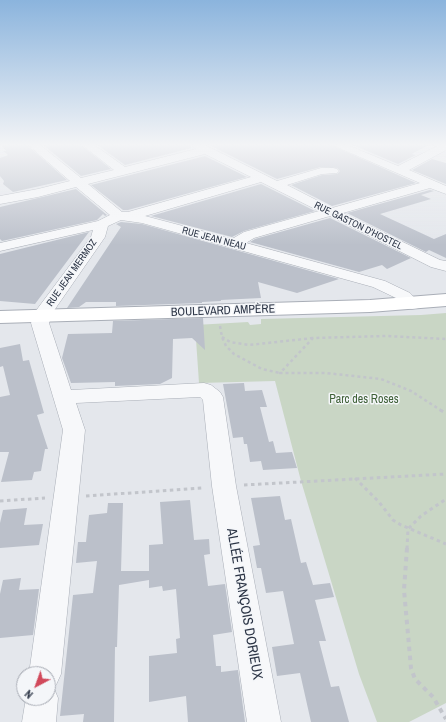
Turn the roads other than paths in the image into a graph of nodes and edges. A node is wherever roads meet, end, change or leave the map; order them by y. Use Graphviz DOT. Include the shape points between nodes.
graph roads {
  1 [pos="73,178"];
  2 [pos="96,178"];
  3 [pos="260,178"];
  4 [pos="299,178"];
  5 [pos="416,178"];
  6 [pos="78,182"];
  7 [pos="431,184"];
  8 [pos="276,185"];
  9 [pos="446,190"];
  10 [pos="0,200"];
  11 [pos="330,212"];
  12 [pos="124,216"];
  13 [pos="102,224"];
  14 [pos="234,244"];
  15 [pos="0,247"];
  16 [pos="441,265"];
  17 [pos="446,300"];
  18 [pos="412,304"];
  19 [pos="43,316"];
  20 [pos="0,317"];
  21 [pos="64,397"];
  22 [pos="46,666"];
  23 [pos="41,706"];
  24 [pos="39,722"];
  25 [pos="264,722"];
  1 -- 6 [label="street, RUE JEAN NEAU"];
  2 -- 6 [label="street"];
  3 -- 8 [label="street, RUE GASTON D'HOSTEL"];
  3 -- 12 [label="street, RUE JEAN MERMOZ"];
  4 -- 8 [label="street"];
  5 -- 7 [label="street"];
  6 -- 10 [label="street"];
  6 -- 12 [label="street, RUE JEAN NEAU"];
  7 -- 9 [label="street"];
  7 -- 11 [label="street"];
  8 -- 11 [label="street, RUE GASTON D'HOSTEL"];
  11 -- 14 [label="street" via="248,235"];
  11 -- 16 [label="street, RUE GASTON D'HOSTEL"];
  12 -- 13 [label="street, RUE JEAN MERMOZ"];
  12 -- 14 [label="street, RUE JEAN NEAU"];
  13 -- 15 [label="street"];
  13 -- 19 [label="street, RUE JEAN MERMOZ" via="98,237"];
  14 -- 18 [label="street, RUE JEAN NEAU" via="379,284 404,296"];
  17 -- 18 [label="street, BOULEVARD AMPÈRE"];
  18 -- 19 [label="street, BOULEVARD AMPÈRE"];
  19 -- 20 [label="street, BOULEVARD AMPÈRE"];
  19 -- 21 [label="street" via="40,327"];
  21 -- 22 [label="street" via="74,430"];
  21 -- 25 [label="street, ALLÉE FRANÇOIS DORIEUX" via="204,390 214,397 224,486"];
  23 -- 24 [label="street"];
}
